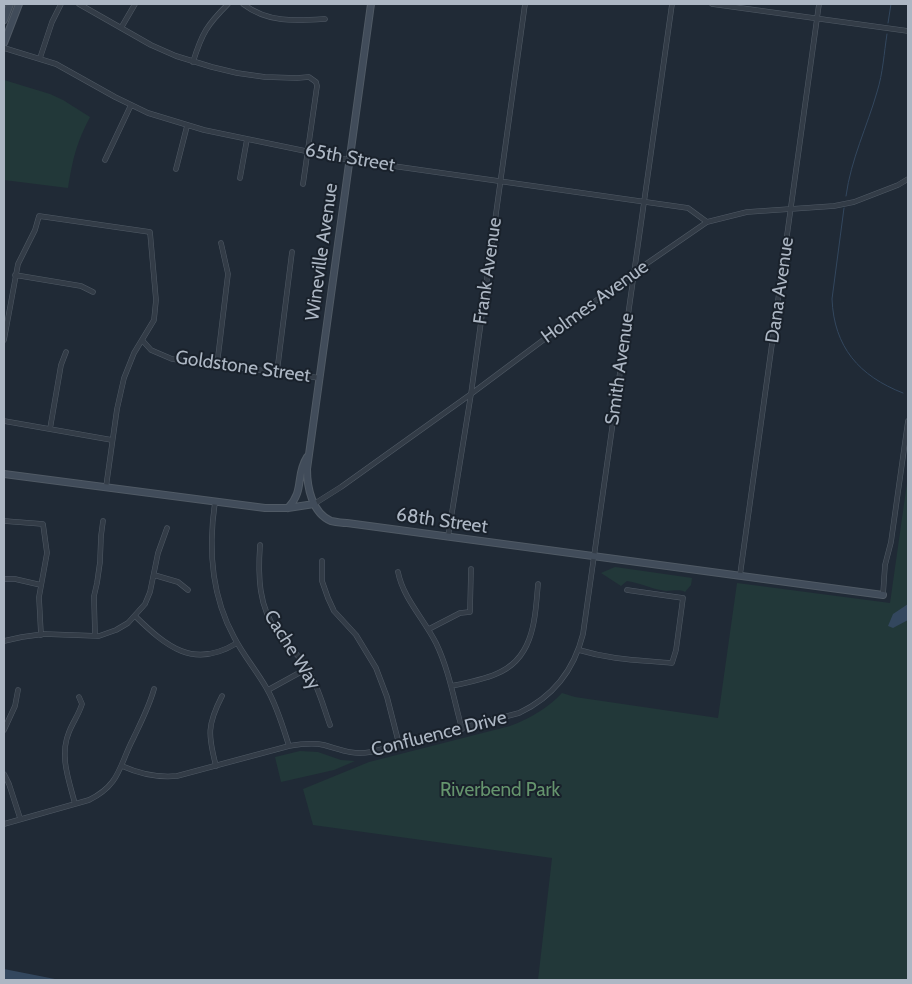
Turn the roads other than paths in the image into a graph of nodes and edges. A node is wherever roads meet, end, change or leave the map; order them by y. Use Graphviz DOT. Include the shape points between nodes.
graph roads {
  1 [pos="10,4"];
  2 [pos="19,4"];
  3 [pos="61,4"];
  4 [pos="78,4"];
  5 [pos="135,4"];
  6 [pos="228,4"];
  7 [pos="243,4"];
  8 [pos="372,4"];
  9 [pos="525,4"];
  10 [pos="672,4"];
  11 [pos="712,4"];
  12 [pos="819,4"];
  13 [pos="325,19"];
  14 [pos="817,19"];
  15 [pos="4,20"];
  16 [pos="121,28"];
  17 [pos="908,31"];
  18 [pos="4,43"];
  19 [pos="4,48"];
  20 [pos="40,58"];
  21 [pos="193,62"];
  22 [pos="131,105"];
  23 [pos="187,126"];
  24 [pos="246,139"];
  25 [pos="308,152"];
  26 [pos="105,160"];
  27 [pos="350,160"];
  28 [pos="176,170"];
  29 [pos="240,178"];
  30 [pos="908,179"];
  31 [pos="501,181"];
  32 [pos="303,184"];
  33 [pos="645,200"];
  34 [pos="792,208"];
  35 [pos="707,222"];
  36 [pos="221,243"];
  37 [pos="292,252"];
  38 [pos="633,273"];
  39 [pos="15,275"];
  40 [pos="93,292"];
  41 [pos="4,340"];
  42 [pos="142,340"];
  43 [pos="66,352"];
  44 [pos="217,365"];
  45 [pos="277,372"];
  46 [pos="320,378"];
  47 [pos="470,394"];
  48 [pos="4,421"];
  49 [pos="908,421"];
  50 [pos="50,429"];
  51 [pos="112,440"];
  52 [pos="308,454"];
  53 [pos="4,474"];
  54 [pos="106,487"];
  55 [pos="215,502"];
  56 [pos="314,504"];
  57 [pos="288,508"];
  58 [pos="4,521"];
  59 [pos="104,521"];
  60 [pos="167,528"];
  61 [pos="448,537"];
  62 [pos="260,545"];
  63 [pos="594,557"];
  64 [pos="322,561"];
  65 [pos="471,569"];
  66 [pos="398,572"];
  67 [pos="154,575"];
  68 [pos="740,575"];
  69 [pos="4,578"];
  70 [pos="41,584"];
  71 [pos="538,584"];
  72 [pos="188,590"];
  73 [pos="627,590"];
  74 [pos="883,595"];
  75 [pos="135,616"];
  76 [pos="429,629"];
  77 [pos="41,635"];
  78 [pos="95,636"];
  79 [pos="4,642"];
  80 [pos="237,643"];
  81 [pos="579,650"];
  82 [pos="308,668"];
  83 [pos="451,686"];
  84 [pos="154,688"];
  85 [pos="18,690"];
  86 [pos="268,690"];
  87 [pos="222,696"];
  88 [pos="79,697"];
  89 [pos="330,725"];
  90 [pos="462,728"];
  91 [pos="4,730"];
  92 [pos="399,744"];
  93 [pos="288,746"];
  94 [pos="122,766"];
  95 [pos="216,766"];
  96 [pos="4,774"];
  97 [pos="74,804"];
  98 [pos="20,818"];
  99 [pos="4,824"];
  1 -- 15 [label="street"];
  2 -- 18 [label="street"];
  3 -- 20 [label="street"];
  4 -- 16 [label="street"];
  5 -- 16 [label="street"];
  6 -- 21 [label="street" via="208,24"];
  7 -- 13 [label="street" via="262,16 280,20"];
  8 -- 27 [label="street, Wineville Avenue"];
  9 -- 31 [label="street, Frank Avenue"];
  10 -- 33 [label="street, Smith Avenue"];
  11 -- 14 [label="street"];
  12 -- 14 [label="street, Dana Avenue"];
  14 -- 17 [label="street"];
  14 -- 34 [label="street, Dana Avenue"];
  16 -- 21 [label="street" via="163,52"];
  19 -- 20 [label="street, 65th Street"];
  20 -- 22 [label="street, 65th Street" via="66,68"];
  21 -- 25 [label="street" via="265,77 309,77 316,82"];
  22 -- 23 [label="street, 65th Street"];
  22 -- 26 [label="street"];
  23 -- 24 [label="street, 65th Street"];
  23 -- 28 [label="street"];
  24 -- 25 [label="street, 65th Street"];
  24 -- 29 [label="street"];
  25 -- 27 [label="street, 65th Street"];
  25 -- 32 [label="street"];
  27 -- 31 [label="street, 65th Street"];
  27 -- 46 [label="street, Wineville Avenue"];
  30 -- 34 [label="street, Holmes Avenue" via="854,202"];
  31 -- 33 [label="street, 65th Street"];
  31 -- 47 [label="street, Frank Avenue"];
  33 -- 35 [label="street, 65th Street" via="688,208"];
  33 -- 38 [label="street, Smith Avenue"];
  34 -- 35 [label="street, Holmes Avenue" via="747,212"];
  34 -- 68 [label="street, Dana Avenue"];
  35 -- 38 [label="street, Holmes Avenue"];
  36 -- 44 [label="street" via="228,274"];
  37 -- 45 [label="street"];
  38 -- 47 [label="street, Holmes Avenue"];
  38 -- 63 [label="street, Smith Avenue"];
  39 -- 40 [label="street" via="82,286"];
  39 -- 41 [label="street"];
  39 -- 42 [label="street" via="39,216 150,232 156,300 154,320"];
  42 -- 44 [label="street, Goldstone Street" via="151,350 172,359"];
  42 -- 51 [label="street" via="124,378"];
  43 -- 50 [label="street"];
  44 -- 45 [label="street, Goldstone Street"];
  45 -- 46 [label="street, Goldstone Street"];
  46 -- 52 [label="street, Wineville Avenue"];
  47 -- 56 [label="street, Holmes Avenue"];
  47 -- 61 [label="street, Frank Avenue"];
  48 -- 50 [label="street"];
  49 -- 74 [label="street" via="891,542 884,565"];
  50 -- 51 [label="street"];
  51 -- 54 [label="street"];
  52 -- 56 [label="street, Wineville Avenue" via="307,480"];
  52 -- 57 [label="street" via="302,466 298,494"];
  53 -- 54 [label="street"];
  54 -- 55 [label="street"];
  55 -- 57 [label="street"];
  55 -- 80 [label="street" via="212,569 224,618"];
  56 -- 57 [label="street"];
  56 -- 61 [label="street, 68th Street" via="324,516 336,522"];
  58 -- 70 [label="street" via="43,524 47,553"];
  59 -- 78 [label="street" via="94,596"];
  60 -- 67 [label="street"];
  61 -- 63 [label="street, 68th Street"];
  62 -- 82 [label="street, Cache Way" via="259,579 266,611 276,631"];
  63 -- 68 [label="street, 68th Street"];
  63 -- 81 [label="street, Confluence Drive"];
  64 -- 92 [label="street" via="322,582 328,598 376,668"];
  65 -- 76 [label="street" via="470,612 460,613"];
  66 -- 76 [label="street" via="404,591"];
  67 -- 72 [label="street" via="178,582"];
  67 -- 75 [label="street" via="145,604"];
  68 -- 74 [label="street, 68th Street"];
  69 -- 70 [label="street"];
  70 -- 77 [label="street" via="38,608"];
  71 -- 83 [label="street" via="533,630 514,664 497,674"];
  73 -- 81 [label="street" via="682,598 672,662 615,659"];
  75 -- 78 [label="street" via="116,630"];
  75 -- 80 [label="street" via="163,642 183,652 215,653"];
  76 -- 83 [label="street"];
  77 -- 78 [label="street"];
  77 -- 79 [label="street"];
  80 -- 86 [label="street"];
  81 -- 90 [label="street, Confluence Drive" via="558,685 534,705 515,714"];
  82 -- 86 [label="street"];
  82 -- 89 [label="street, Cache Way"];
  83 -- 90 [label="street"];
  84 -- 94 [label="street"];
  85 -- 91 [label="street" via="13,712"];
  86 -- 93 [label="street"];
  87 -- 95 [label="street" via="212,716 211,726"];
  88 -- 97 [label="street" via="82,704 64,750"];
  90 -- 92 [label="street, Confluence Drive"];
  92 -- 93 [label="street, Confluence Drive" via="357,754 317,744"];
  93 -- 95 [label="street, Confluence Drive"];
  94 -- 95 [label="street, Confluence Drive" via="165,778"];
  94 -- 97 [label="street" via="112,782 97,796"];
  96 -- 98 [label="street"];
  97 -- 98 [label="street"];
  98 -- 99 [label="street"];
}
